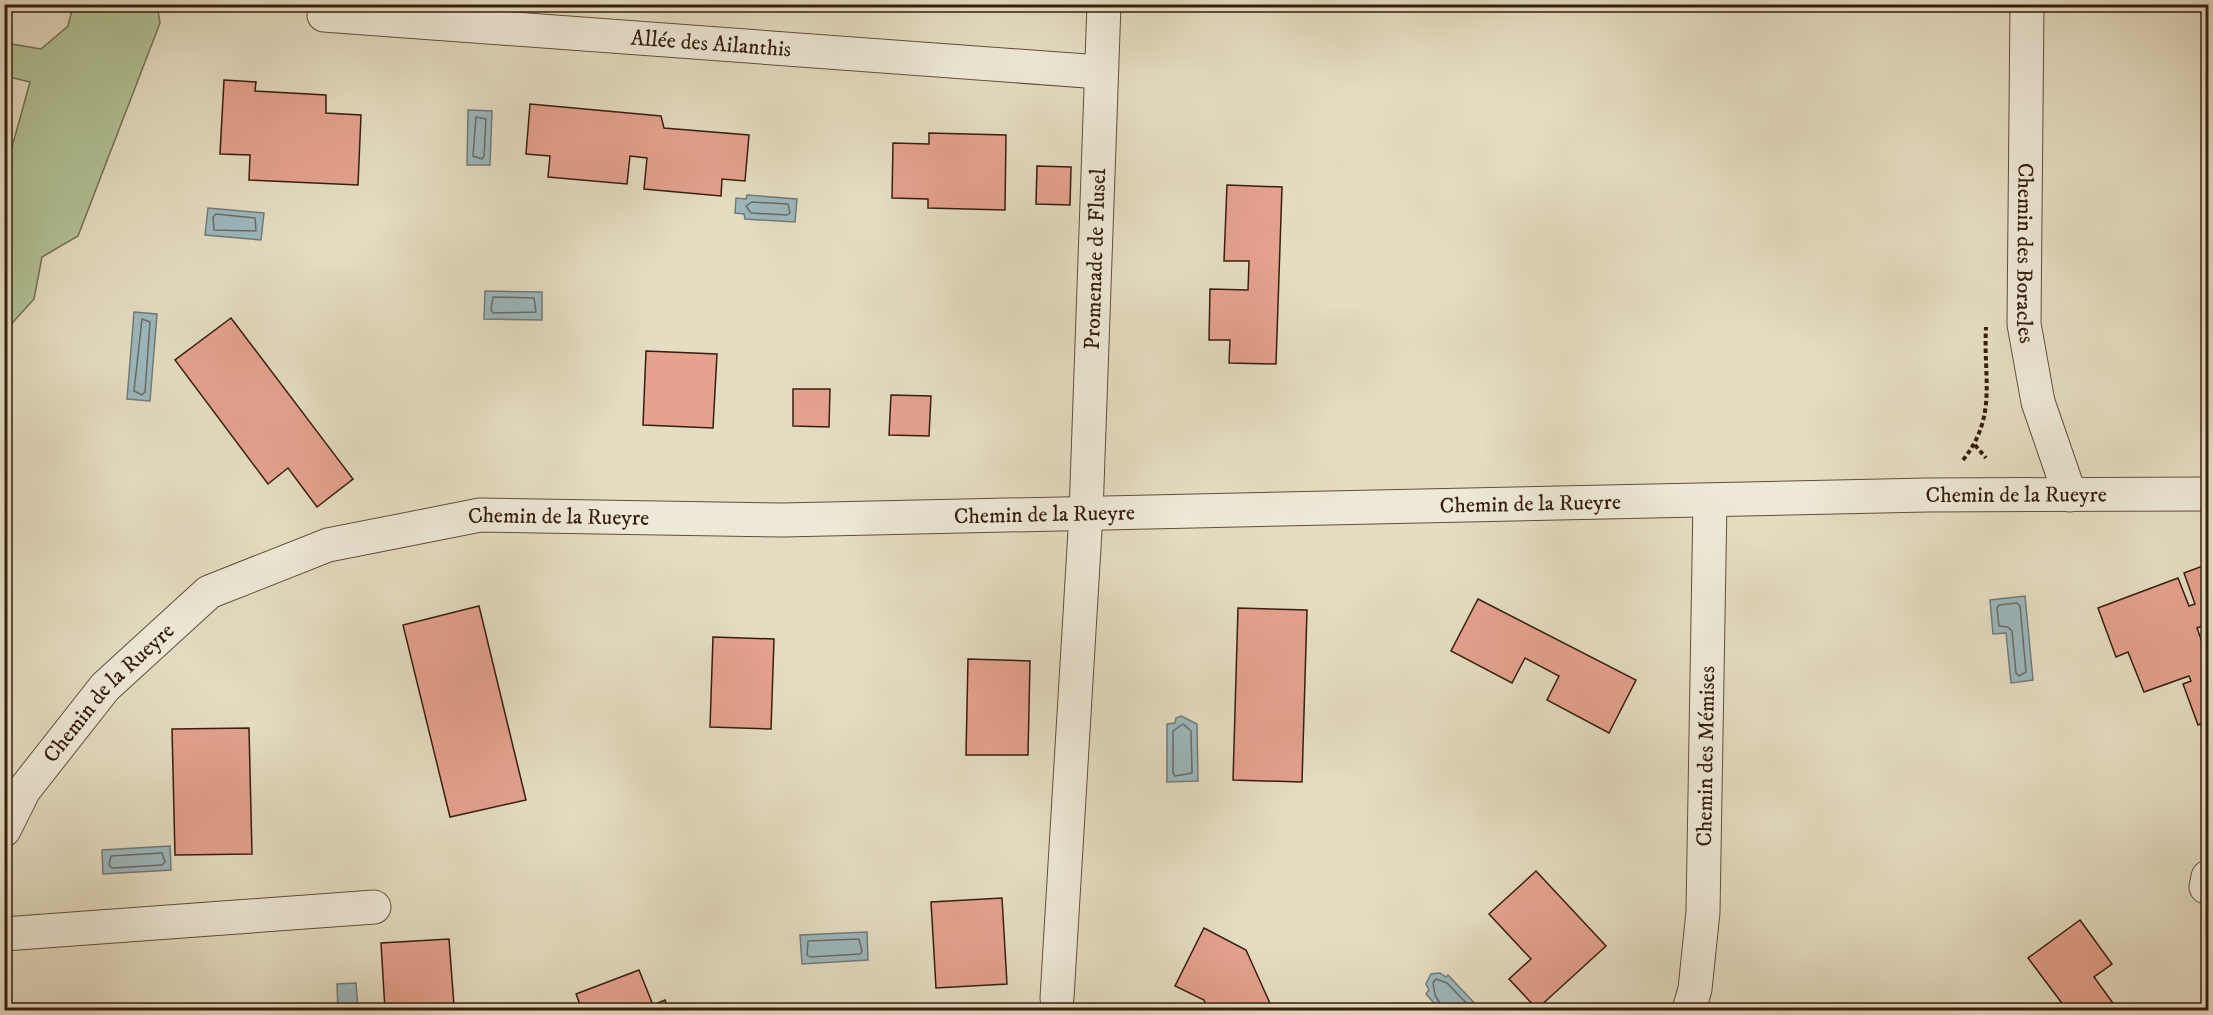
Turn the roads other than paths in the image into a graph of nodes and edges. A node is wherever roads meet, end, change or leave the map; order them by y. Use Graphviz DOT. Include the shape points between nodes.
graph roads {
  1 [pos="1104,4"];
  2 [pos="2027,4"];
  3 [pos="324,15"];
  4 [pos="1100,72"];
  5 [pos="2208,494"];
  6 [pos="2070,495"];
  7 [pos="1710,501"];
  8 [pos="1086,514"];
  9 [pos="4,830"];
  10 [pos="374,907"];
  11 [pos="4,934"];
  12 [pos="1057,998"];
  13 [pos="1689,1011"];
  1 -- 4 [label="street, Promenade de Flusel"];
  2 -- 6 [label="street, Chemin des Boracles" via="2024,324 2038,402"];
  3 -- 4 [label="street, Allée des Ailanthis"];
  4 -- 8 [label="street, Promenade de Flusel"];
  5 -- 6 [label="street, Chemin de la Rueyre"];
  6 -- 7 [label="street, Chemin de la Rueyre"];
  7 -- 8 [label="street, Chemin de la Rueyre"];
  7 -- 13 [label="street, Chemin des Mémises" via="1703,912"];
  8 -- 9 [label="street, Chemin de la Rueyre" via="783,520 480,515 328,545 209,592 105,687 24,790"];
  8 -- 12 [label="street, Promenade de Flusel"];
  10 -- 11 [label="street"];
}
